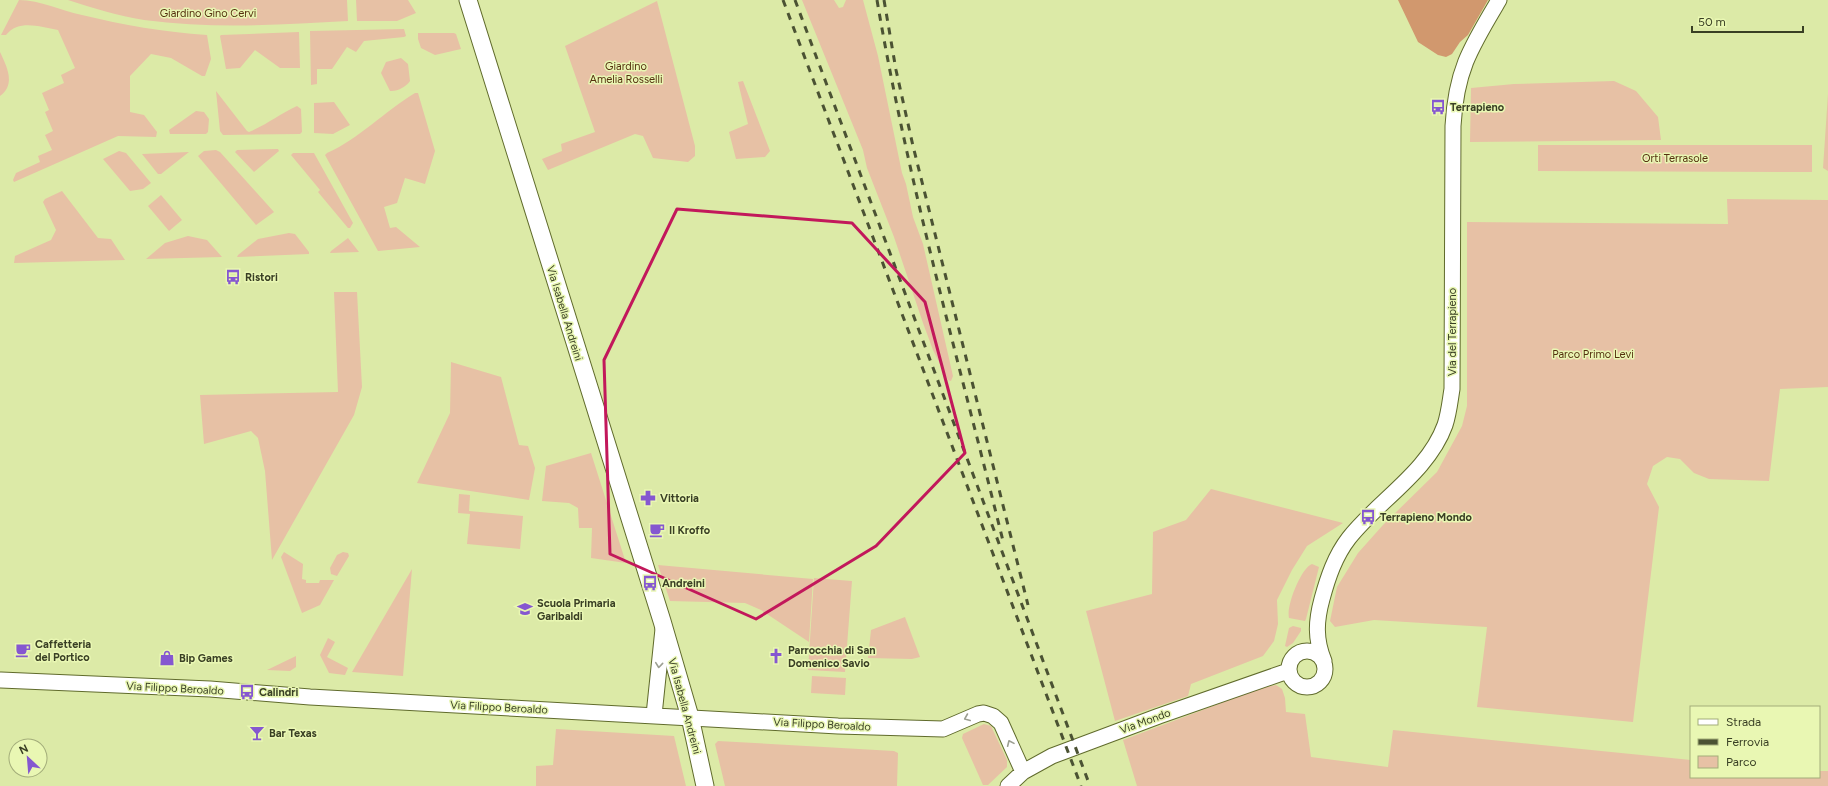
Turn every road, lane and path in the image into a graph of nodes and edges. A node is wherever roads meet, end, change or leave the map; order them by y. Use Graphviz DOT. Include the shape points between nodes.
graph roads {
  1 [pos="468,0"];
  2 [pos="1499,0"];
  3 [pos="663,626"];
  4 [pos="1316,630"];
  5 [pos="1297,654"];
  6 [pos="1324,661"];
  7 [pos="1288,671"];
  8 [pos="0,680"];
  9 [pos="654,715"];
  10 [pos="690,717"];
  11 [pos="1023,772"];
  12 [pos="705,786"];
  13 [pos="1008,786"];
  1 -- 3 [label="main road, Via Isabella Andreini"];
  2 -- 4 [label="street, Via del Terrapieno" via="1468,54 1455,102 1452,389 1447,418 1441,434 1421,464 1357,529 1341,549 1326,585"];
  3 -- 9 [label="street, Via Isabella Andreini, one-way"];
  3 -- 10 [label="main road, Via Isabella Andreini"];
  4 -- 5 [label="street, Via del Terrapieno"];
  4 -- 6 [label="street, Via del Terrapieno"];
  5 -- 6 [label="street" via="1303,651 1315,652"];
  5 -- 7 [label="street" via="1290,661"];
  6 -- 7 [label="street" via="1325,674 1313,687 1296,685"];
  7 -- 11 [label="street, Via Mondo" via="1052,756"];
  8 -- 9 [label="street, Via Filippo Beroaldo" via="210,689 310,697"];
  9 -- 10 [label="street, Via Filippo Beroaldo"];
  11 -- 10 [label="street, Via Filippo Beroaldo, one-way" via="1001,723 984,713 943,729"];
  10 -- 12 [label="main road, Via Isabella Andreini"];
  11 -- 13 [label="street, Via Mondo"];
}
